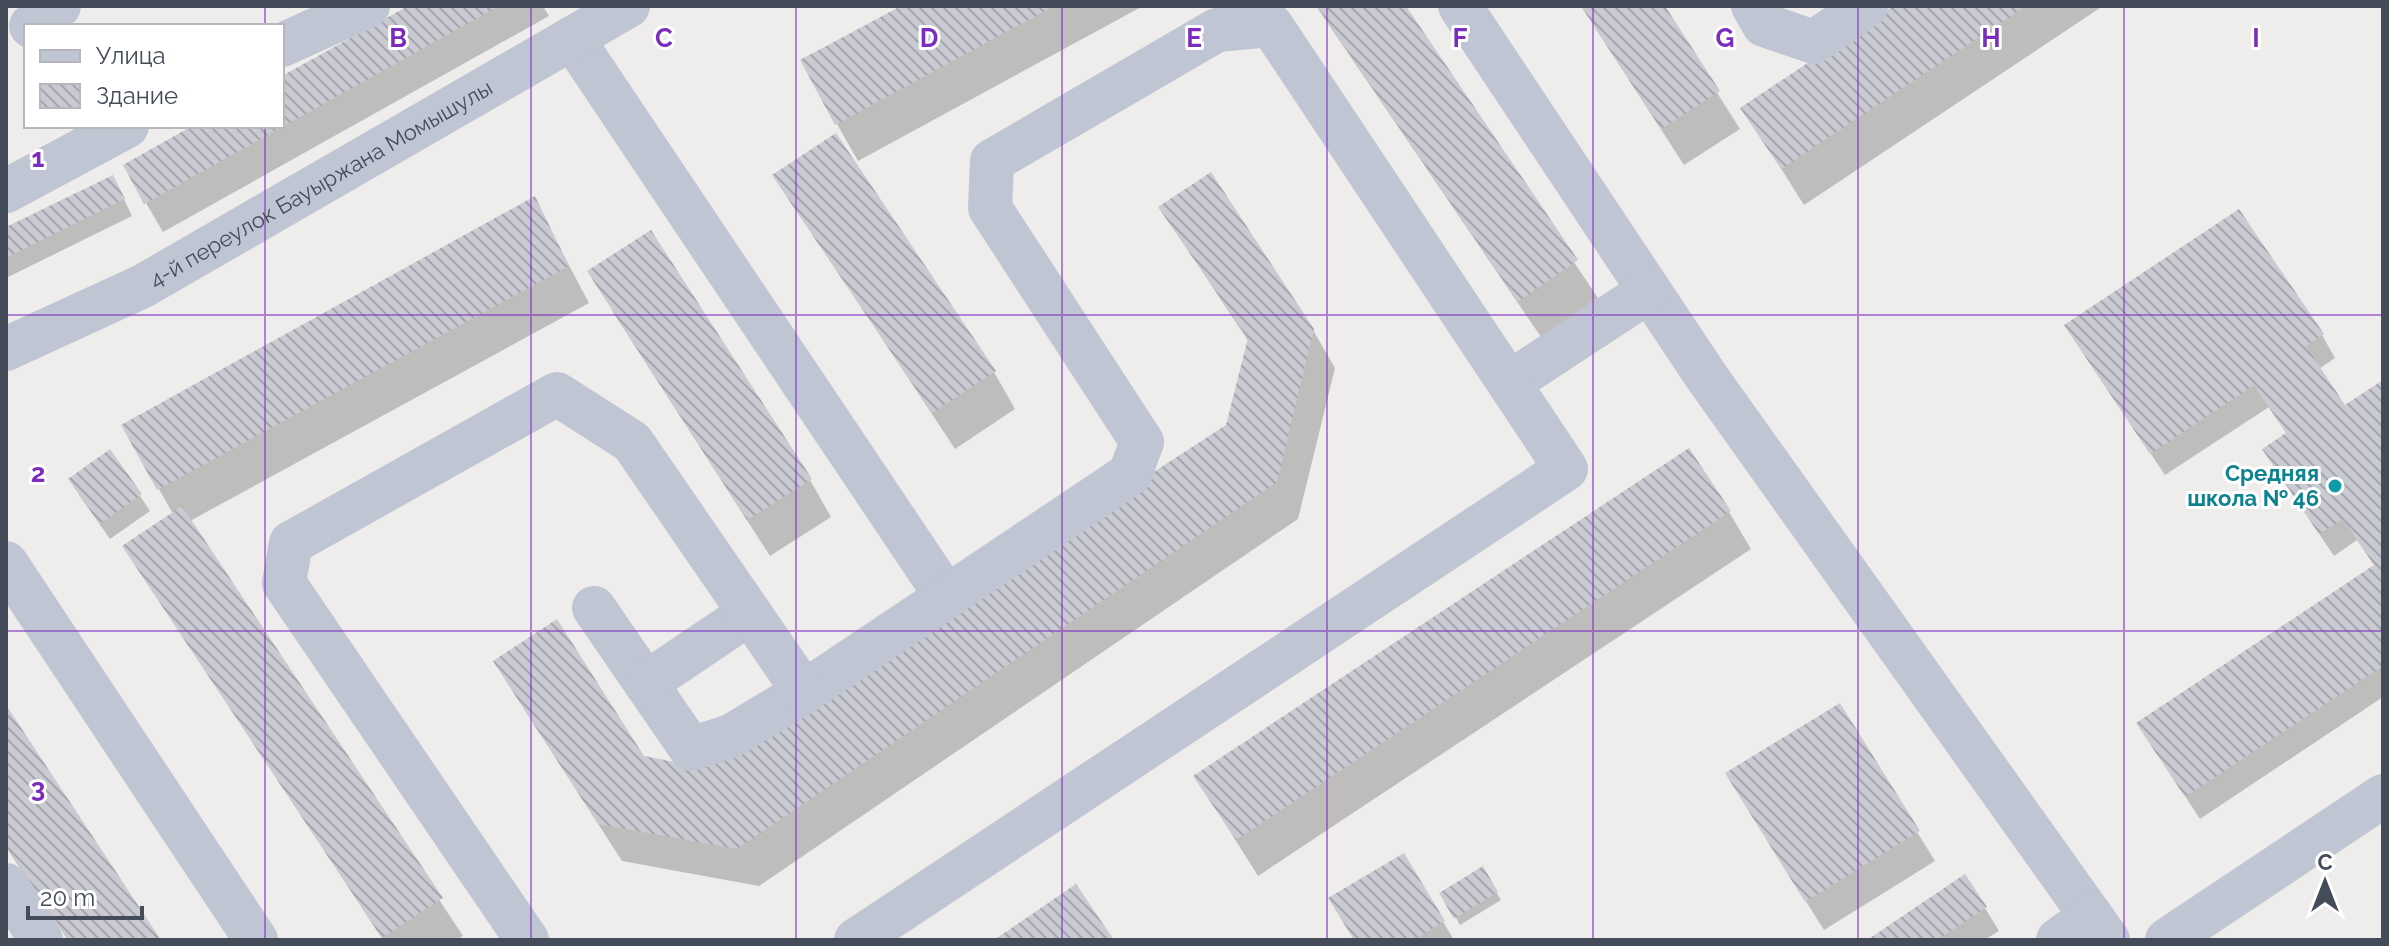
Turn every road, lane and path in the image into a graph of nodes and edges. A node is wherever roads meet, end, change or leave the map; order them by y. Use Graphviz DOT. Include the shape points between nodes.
graph roads {
  1 [pos="59,6"];
  2 [pos="298,6"];
  3 [pos="368,6"];
  4 [pos="628,6"];
  5 [pos="1460,6"];
  6 [pos="1753,6"];
  7 [pos="1866,6"];
  8 [pos="34,24"];
  9 [pos="284,24"];
  10 [pos="24,31"];
  11 [pos="572,38"];
  12 [pos="6,43"];
  13 [pos="284,44"];
  14 [pos="123,128"];
  15 [pos="6,191"];
  16 [pos="1649,291"];
  17 [pos="6,349"];
  18 [pos="1509,383"];
  19 [pos="6,563"];
  20 [pos="946,596"];
  21 [pos="594,608"];
  22 [pos="750,613"];
  23 [pos="646,683"];
  24 [pos="804,692"];
  25 [pos="2383,796"];
  26 [pos="6,885"];
  27 [pos="2086,932"];
  28 [pos="41,940"];
  29 [pos="256,940"];
  30 [pos="527,940"];
  31 [pos="856,940"];
  32 [pos="2167,940"];
  1 -- 8 [label="street"];
  2 -- 9 [label="street"];
  3 -- 13 [label="street"];
  4 -- 11 [label="street, 4-й переулок Бауыржана Момышулы"];
  5 -- 16 [label="street"];
  6 -- 7 [label="street" via="1764,25 1814,42"];
  10 -- 12 [label="street"];
  11 -- 17 [label="street, 4-й переулок Бауыржана Момышулы" via="143,286"];
  11 -- 20 [label="street"];
  14 -- 15 [label="street"];
  16 -- 18 [label="street"];
  16 -- 27 [label="street"];
  18 -- 20 [label="street" via="1271,25 1217,30 992,161 990,208 1142,442 1130,474"];
  18 -- 31 [label="street" via="1566,469"];
  19 -- 29 [label="street"];
  20 -- 24 [label="street"];
  21 -- 23 [label="street"];
  22 -- 23 [label="street"];
  22 -- 24 [label="street"];
  22 -- 30 [label="street" via="632,442 557,394 291,543 284,583"];
  23 -- 24 [label="street" via="691,749 731,736"];
  25 -- 32 [label="street"];
  26 -- 28 [label="street"];
}
